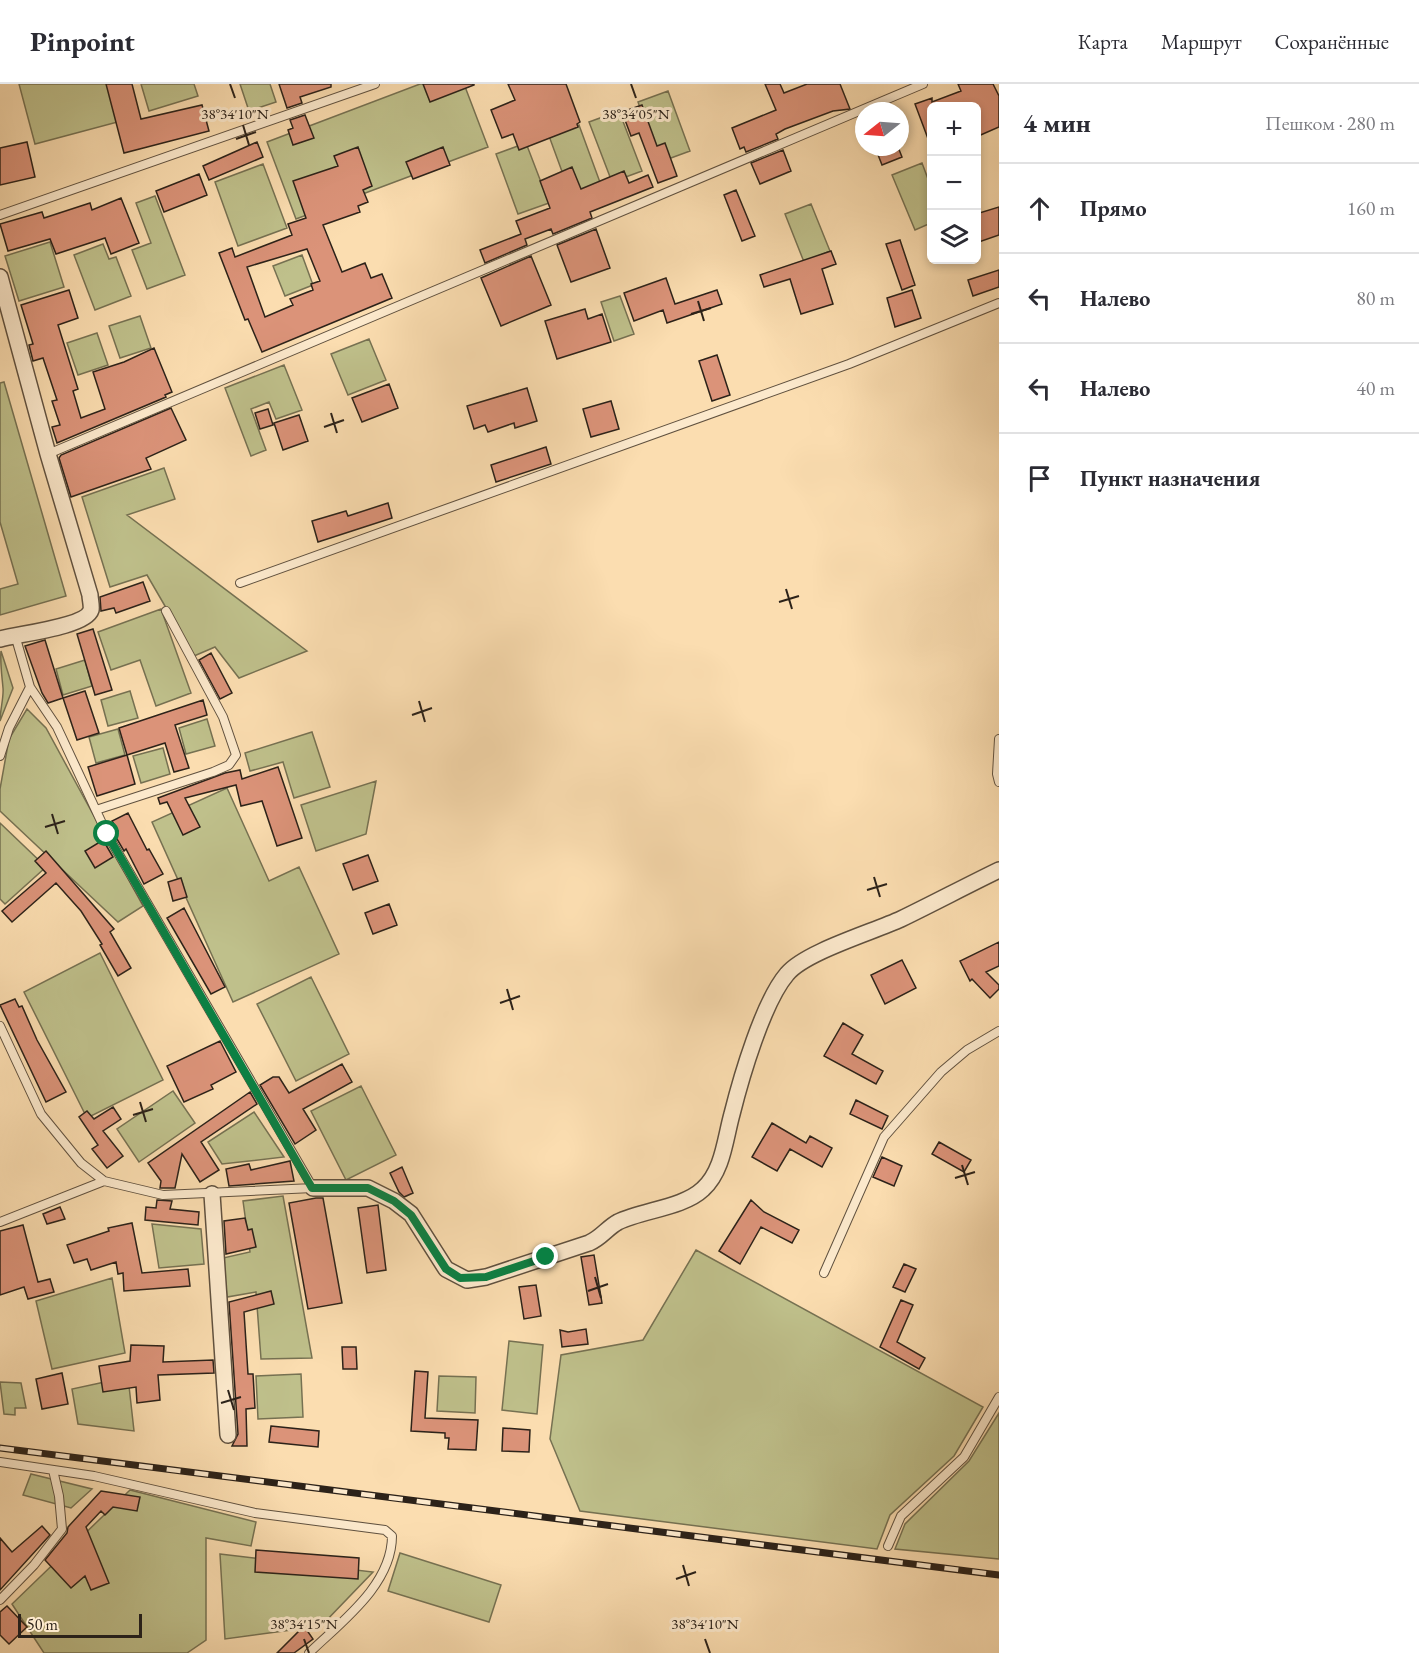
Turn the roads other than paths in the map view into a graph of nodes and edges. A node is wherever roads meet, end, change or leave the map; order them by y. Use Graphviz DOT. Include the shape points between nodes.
graph roads {
  1 [pos="375,84"];
  2 [pos="923,84"];
  3 [pos="0,215"];
  4 [pos="0,277"];
  5 [pos="999,303"];
  6 [pos="48,454"];
  7 [pos="240,583"];
  8 [pos="166,611"];
  9 [pos="8,637"];
  10 [pos="30,687"];
  11 [pos="999,739"];
  12 [pos="0,756"];
  13 [pos="999,782"];
  14 [pos="96,810"];
  15 [pos="999,870"];
  16 [pos="0,1026"];
  17 [pos="999,1031"];
  18 [pos="104,1181"];
  19 [pos="312,1188"];
  20 [pos="212,1194"];
  21 [pos="0,1222"];
  22 [pos="824,1273"];
  23 [pos="999,1397"];
  24 [pos="228,1435"];
  25 [pos="0,1462"];
  26 [pos="54,1470"];
  27 [pos="888,1546"];
  28 [pos="0,1600"];
  29 [pos="309,1653"];
  1 -- 3 [label="lane"];
  2 -- 6 [label="lane"];
  4 -- 6 [label="street"];
  5 -- 7 [label="lane" via="849,364"];
  6 -- 9 [label="street" via="91,609 87,616 72,623"];
  8 -- 14 [label="lane" via="223,717 236,755 229,765 213,772"];
  9 -- 10 [label="lane"];
  10 -- 12 [label="lane"];
  10 -- 14 [label="lane" via="57,727"];
  11 -- 13 [label="lane"];
  14 -- 19 [label="lane"];
  15 -- 19 [label="street" via="787,973 756,1040 713,1178 701,1191 618,1223 589,1243 466,1280 446,1269 411,1215 394,1201 368,1188"];
  16 -- 18 [label="lane" via="41,1114 81,1163"];
  17 -- 22 [label="lane" via="941,1072 884,1137"];
  18 -- 20 [label="lane" via="164,1195"];
  18 -- 21 [label="lane"];
  19 -- 20 [label="lane"];
  20 -- 24 [label="street"];
  23 -- 27 [label="lane" via="964,1456 902,1516"];
  25 -- 26 [label="lane"];
  26 -- 28 [label="lane" via="62,1529"];
  26 -- 29 [label="lane" via="255,1513 385,1530 392,1536 392,1550 369,1594"];
}
